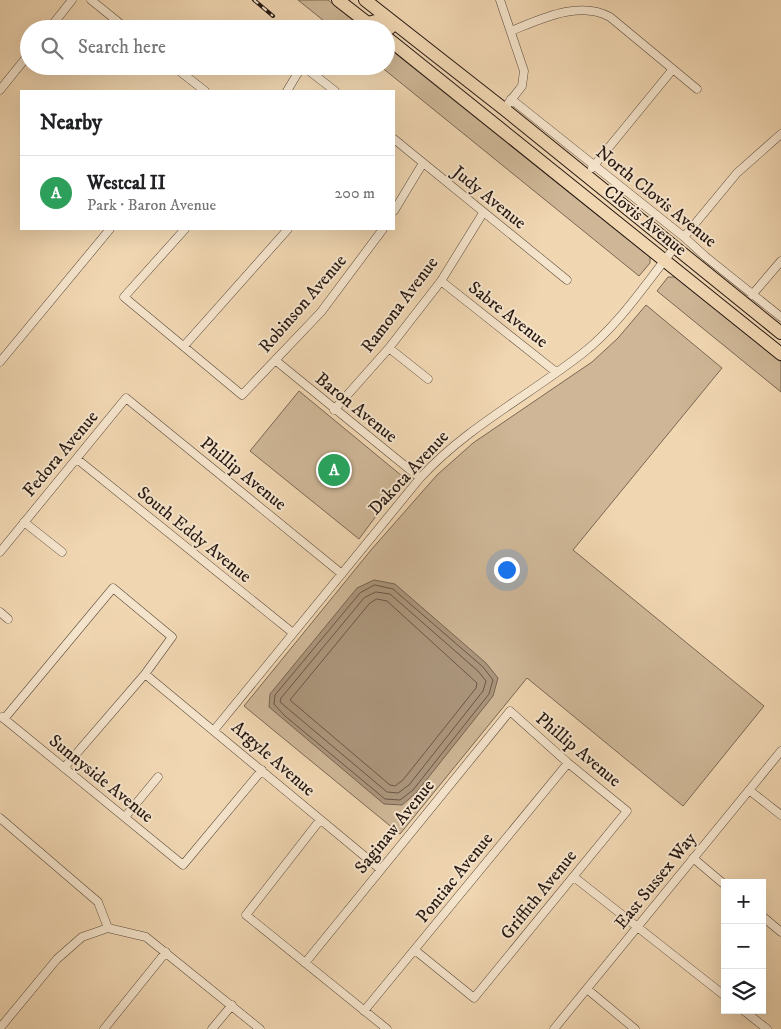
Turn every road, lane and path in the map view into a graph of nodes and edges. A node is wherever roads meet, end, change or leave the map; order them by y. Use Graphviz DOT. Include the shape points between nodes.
graph roads {
  1 [pos="72,0"];
  2 [pos="91,0"];
  3 [pos="338,0"];
  4 [pos="352,0"];
  5 [pos="365,0"];
  6 [pos="500,0"];
  7 [pos="379,11"];
  8 [pos="56,20"];
  9 [pos="116,20"];
  10 [pos="364,20"];
  11 [pos="390,20"];
  12 [pos="395,24"];
  13 [pos="511,31"];
  14 [pos="395,32"];
  15 [pos="395,45"];
  16 [pos="423,46"];
  17 [pos="20,65"];
  18 [pos="426,69"];
  19 [pos="673,69"];
  20 [pos="185,75"];
  21 [pos="297,75"];
  22 [pos="315,75"];
  23 [pos="697,89"];
  24 [pos="0,90"];
  25 [pos="204,90"];
  26 [pos="288,90"];
  27 [pos="334,90"];
  28 [pos="508,104"];
  29 [pos="781,134"];
  30 [pos="395,140"];
  31 [pos="423,163"];
  32 [pos="590,171"];
  33 [pos="395,209"];
  34 [pos="483,214"];
  35 [pos="109,230"];
  36 [pos="184,230"];
  37 [pos="287,230"];
  38 [pos="382,230"];
  39 [pos="684,237"];
  40 [pos="675,247"];
  41 [pos="665,260"];
  42 [pos="781,261"];
  43 [pos="567,280"];
  44 [pos="441,281"];
  45 [pos="752,294"];
  46 [pos="781,317"];
  47 [pos="781,333"];
  48 [pos="184,346"];
  49 [pos="390,348"];
  50 [pos="781,354"];
  51 [pos="275,360"];
  52 [pos="0,362"];
  53 [pos="556,372"];
  54 [pos="428,379"];
  55 [pos="126,398"];
  56 [pos="334,410"];
  57 [pos="77,459"];
  58 [pos="420,478"];
  59 [pos="24,522"];
  60 [pos="0,552"];
  61 [pos="62,552"];
  62 [pos="342,574"];
  63 [pos="0,612"];
  64 [pos="8,619"];
  65 [pos="293,633"];
  66 [pos="145,674"];
  67 [pos="510,711"];
  68 [pos="2,717"];
  69 [pos="215,730"];
  70 [pos="781,751"];
  71 [pos="568,763"];
  72 [pos="64,768"];
  73 [pos="262,770"];
  74 [pos="158,777"];
  75 [pos="749,790"];
  76 [pos="627,811"];
  77 [pos="781,815"];
  78 [pos="0,818"];
  79 [pos="125,818"];
  80 [pos="320,820"];
  81 [pos="693,858"];
  82 [pos="380,869"];
  83 [pos="574,877"];
  84 [pos="721,882"];
  85 [pos="766,919"];
  86 [pos="108,928"];
  87 [pos="637,928"];
  88 [pos="781,932"];
  89 [pos="416,951"];
  90 [pos="166,952"];
  91 [pos="305,963"];
  92 [pos="587,989"];
  93 [pos="721,993"];
  94 [pos="232,1005"];
  95 [pos="364,1011"];
  96 [pos="748,1014"];
  97 [pos="0,1028"];
  98 [pos="104,1029"];
  99 [pos="212,1029"];
  100 [pos="260,1029"];
  101 [pos="386,1029"];
  102 [pos="554,1029"];
  103 [pos="635,1029"];
  104 [pos="767,1029"];
  1 -- 8 [label="street"];
  2 -- 9 [label="street"];
  3 -- 10 [label="main road"];
  4 -- 7 [label="main road" via="370,14"];
  5 -- 7 [label="main road"];
  6 -- 13 [label="street"];
  7 -- 11 [label="main road"];
  12 -- 16 [label="main road"];
  13 -- 19 [label="street" via="565,10 591,8 610,17"];
  13 -- 28 [label="street" via="524,72 522,86"];
  14 -- 16 [label="main road" via="416,48"];
  15 -- 18 [label="main road, Clovis Avenue"];
  16 -- 28 [label="main road, Clovis Avenue"];
  17 -- 24 [label="street"];
  18 -- 28 [label="main road" via="446,75 492,110"];
  18 -- 41 [label="main road, Clovis Avenue"];
  19 -- 23 [label="street"];
  19 -- 32 [label="street"];
  20 -- 25 [label="street"];
  21 -- 26 [label="street"];
  22 -- 27 [label="street"];
  28 -- 32 [label="main road, Clovis Avenue"];
  29 -- 39 [label="street" via="737,173"];
  30 -- 31 [label="street, Judy Avenue"];
  31 -- 33 [label="street"];
  31 -- 34 [label="street, Judy Avenue"];
  32 -- 39 [label="street, North Clovis Avenue"];
  32 -- 40 [label="main road, Clovis Avenue"];
  34 -- 43 [label="street, Judy Avenue"];
  34 -- 44 [label="street, Ramona Avenue"];
  35 -- 52 [label="street"];
  36 -- 48 [label="street" via="124,297"];
  37 -- 48 [label="street"];
  38 -- 51 [label="street, Robinson Avenue" via="321,312"];
  39 -- 45 [label="street, North Clovis Avenue"];
  40 -- 41 [label="street, Dakota Avenue"];
  40 -- 47 [label="main road, Clovis Avenue"];
  41 -- 50 [label="main road, Clovis Avenue"];
  41 -- 53 [label="street, Dakota Avenue" via="596,343"];
  42 -- 45 [label="street"];
  44 -- 49 [label="street, Ramona Avenue"];
  44 -- 53 [label="street, Sabre Avenue"];
  45 -- 46 [label="street, North Clovis Avenue"];
  48 -- 51 [label="street, Robinson Avenue" via="242,395"];
  49 -- 54 [label="street"];
  49 -- 56 [label="street, Ramona Avenue"];
  51 -- 56 [label="street, Baron Avenue"];
  53 -- 58 [label="street, Dakota Avenue" via="464,435"];
  55 -- 57 [label="street, Fedora Avenue"];
  55 -- 62 [label="street, Phillip Avenue"];
  56 -- 58 [label="street, Baron Avenue"];
  57 -- 59 [label="street, Fedora Avenue"];
  57 -- 65 [label="street, South Eddy Avenue"];
  58 -- 62 [label="street, Dakota Avenue"];
  59 -- 60 [label="street, Fedora Avenue"];
  59 -- 61 [label="street"];
  62 -- 65 [label="street, Dakota Avenue"];
  63 -- 64 [label="street"];
  65 -- 69 [label="street, Dakota Avenue"];
  66 -- 68 [label="street" via="172,637 113,588"];
  66 -- 69 [label="street, Argyle Avenue"];
  66 -- 72 [label="street"];
  67 -- 71 [label="street, Phillip Avenue"];
  67 -- 82 [label="street, Saginaw Avenue"];
  68 -- 72 [label="street, Sunnyside Avenue"];
  69 -- 73 [label="street, Argyle Avenue"];
  70 -- 75 [label="street, East Sussex Way"];
  71 -- 76 [label="street, Phillip Avenue"];
  71 -- 89 [label="street, Pontiac Avenue"];
  72 -- 79 [label="street, Sunnyside Avenue"];
  73 -- 79 [label="street, Sunnyside Avenue" via="183,866"];
  73 -- 80 [label="street, Argyle Avenue"];
  74 -- 79 [label="street"];
  75 -- 77 [label="street"];
  75 -- 81 [label="street, East Sussex Way"];
  76 -- 83 [label="street, Griffith Avenue"];
  78 -- 86 [label="street" via="98,902"];
  80 -- 82 [label="street, Argyle Avenue"];
  80 -- 91 [label="street" via="246,915"];
  81 -- 84 [label="street"];
  81 -- 87 [label="street, East Sussex Way"];
  82 -- 91 [label="street, Saginaw Avenue"];
  83 -- 87 [label="street"];
  83 -- 89 [label="street, Griffith Avenue" via="474,998"];
  85 -- 88 [label="street"];
  86 -- 90 [label="street" via="146,937"];
  86 -- 97 [label="street" via="82,937 57,959"];
  87 -- 92 [label="street, East Sussex Way"];
  87 -- 93 [label="street"];
  89 -- 95 [label="street, Pontiac Avenue"];
  90 -- 94 [label="street"];
  90 -- 98 [label="street"];
  91 -- 95 [label="street"];
  92 -- 102 [label="street, East Sussex Way"];
  92 -- 103 [label="street"];
  94 -- 99 [label="street"];
  94 -- 100 [label="street"];
  95 -- 101 [label="street"];
  96 -- 104 [label="street"];
}
